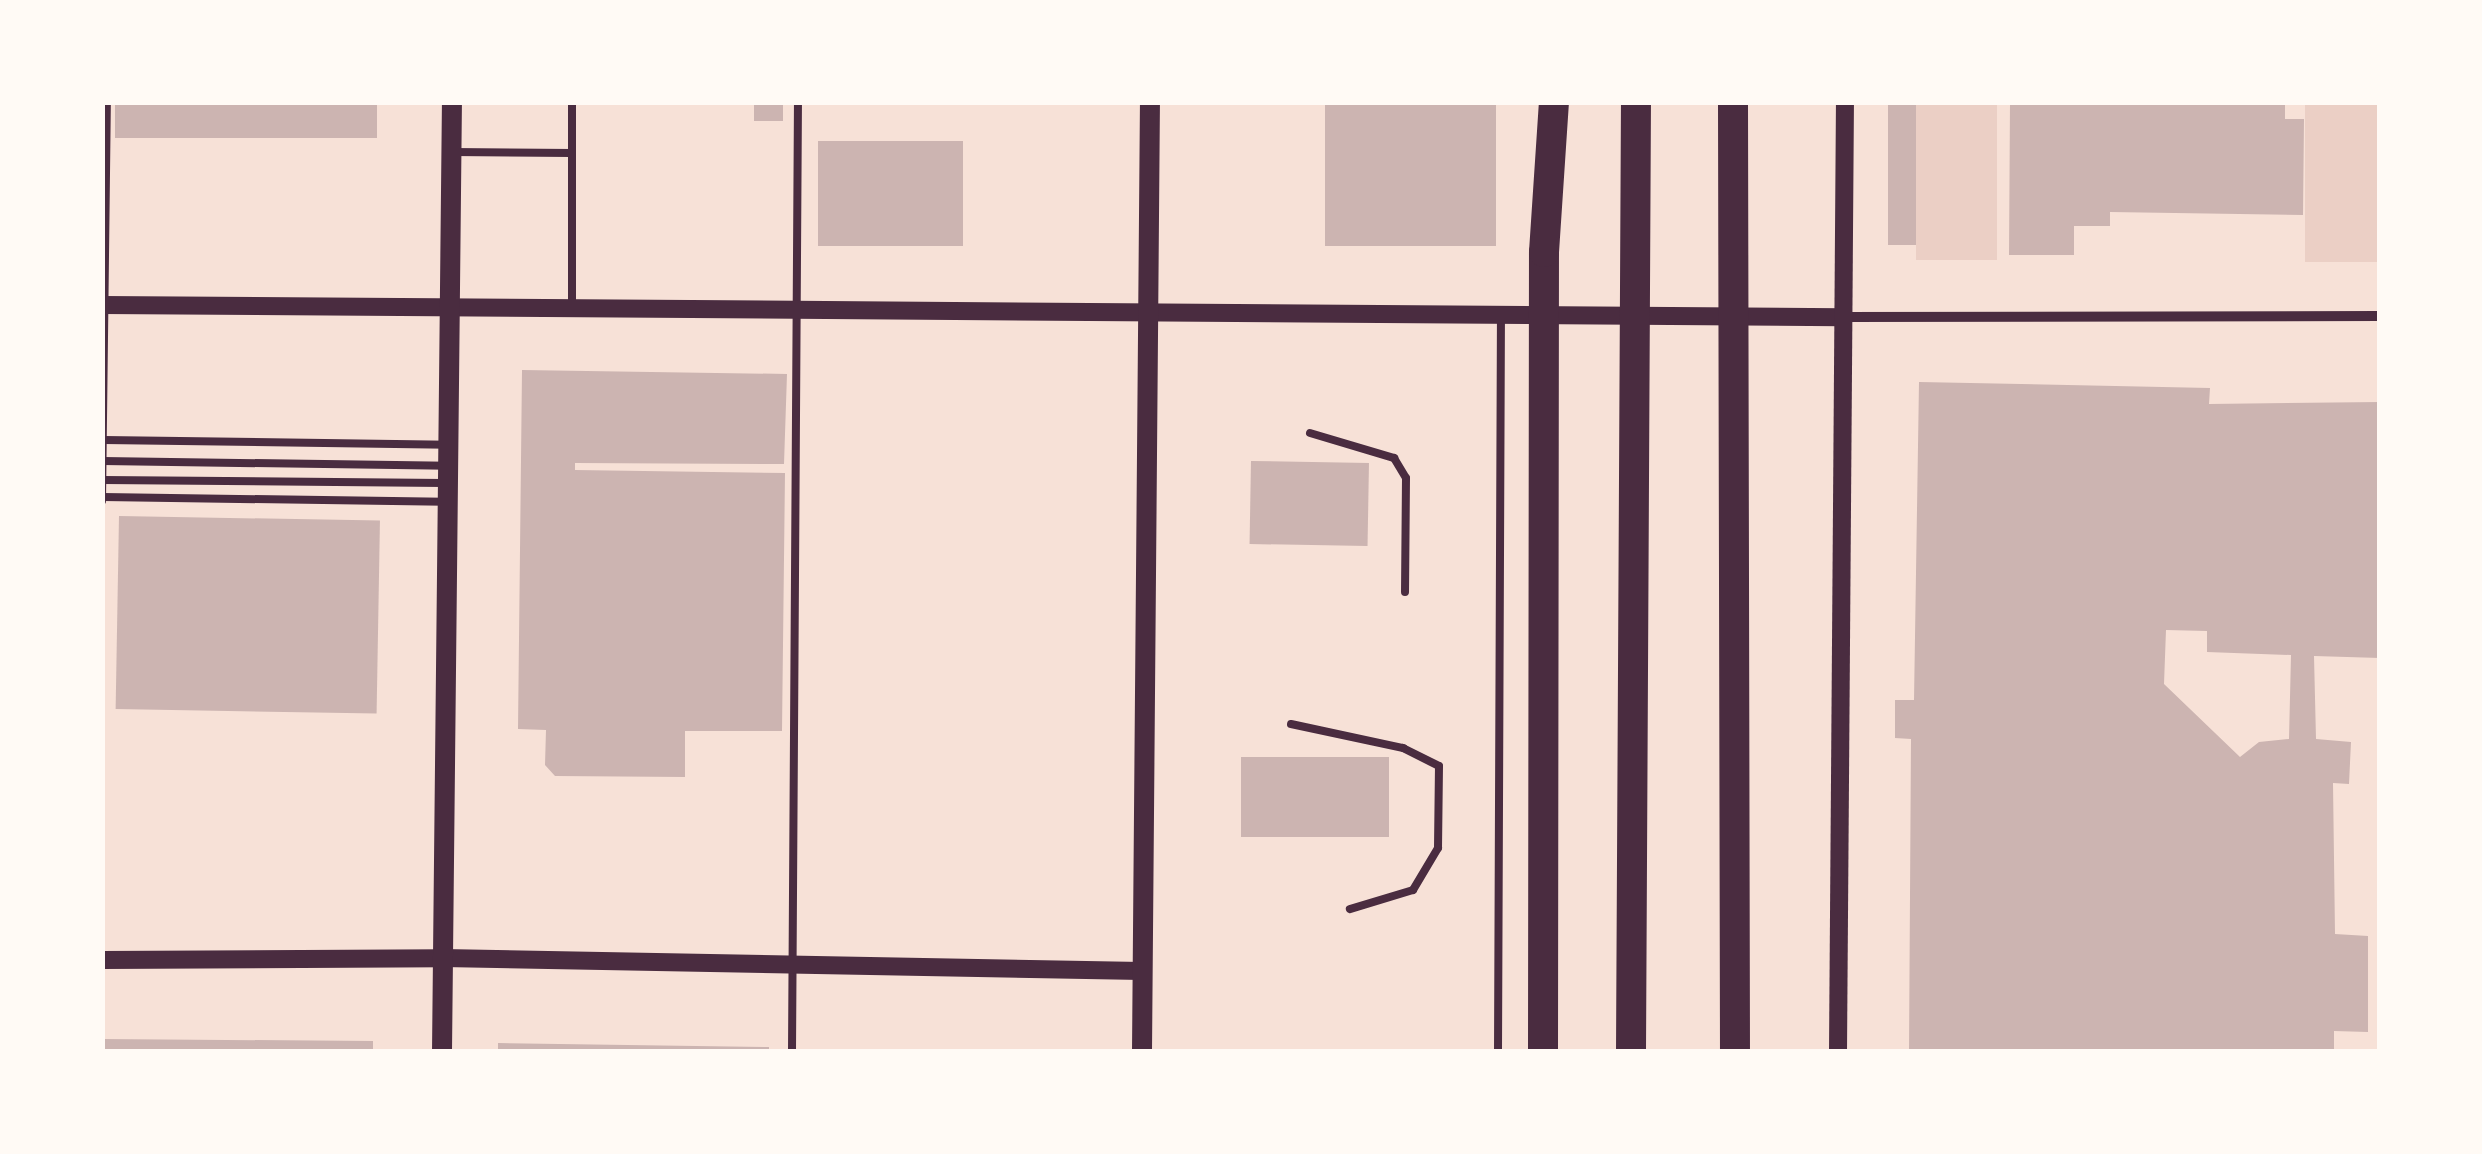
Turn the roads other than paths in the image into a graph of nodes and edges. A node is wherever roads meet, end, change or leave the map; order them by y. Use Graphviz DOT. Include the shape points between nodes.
graph roads {
  1 [pos="107,102"];
  2 [pos="452,102"];
  3 [pos="572,102"];
  4 [pos="798,102"];
  5 [pos="1150,102"];
  6 [pos="1554,102"];
  7 [pos="1636,102"];
  8 [pos="1733,102"];
  9 [pos="1845,102"];
  10 [pos="452,152"];
  11 [pos="572,153"];
  12 [pos="104,306"];
  13 [pos="450,310"];
  14 [pos="572,311"];
  15 [pos="798,312"];
  16 [pos="1501,315"];
  17 [pos="1149,316"];
  18 [pos="2380,316"];
  19 [pos="1842,317"];
  20 [pos="103,410"];
  21 [pos="1310,433"];
  22 [pos="104,440"];
  23 [pos="103,461"];
  24 [pos="448,474"];
  25 [pos="103,480"];
  26 [pos="102,499"];
  27 [pos="1405,592"];
  28 [pos="1291,724"];
  29 [pos="1350,910"];
  30 [pos="444,958"];
  31 [pos="102,960"];
  32 [pos="792,965"];
  33 [pos="1142,971"];
  34 [pos="442,1052"];
  35 [pos="792,1052"];
  36 [pos="1142,1052"];
  37 [pos="1498,1052"];
  38 [pos="1543,1052"];
  39 [pos="1632,1052"];
  40 [pos="1735,1052"];
  41 [pos="1838,1052"];
  1 -- 12 [label="lane"];
  2 -- 10 [label="main road"];
  3 -- 11 [label="lane"];
  4 -- 15 [label="lane"];
  5 -- 17 [label="main road"];
  6 -- 38 [label="highway" via="1544,252"];
  7 -- 39 [label="highway"];
  8 -- 40 [label="highway"];
  9 -- 19 [label="street"];
  10 -- 11 [label="lane"];
  10 -- 13 [label="main road"];
  11 -- 14 [label="lane"];
  12 -- 13 [label="street"];
  12 -- 20 [label="lane"];
  13 -- 14 [label="street"];
  13 -- 24 [label="main road"];
  14 -- 15 [label="street"];
  15 -- 17 [label="street"];
  15 -- 32 [label="lane"];
  16 -- 17 [label="street"];
  16 -- 19 [label="street"];
  16 -- 37 [label="lane"];
  17 -- 33 [label="main road"];
  18 -- 19 [label="street"];
  19 -- 41 [label="street"];
  20 -- 22 [label="lane"];
  21 -- 27 [label="lane" via="1394,458 1406,478"];
  22 -- 23 [label="lane"];
  22 -- 24 [label="lane"];
  23 -- 24 [label="lane"];
  23 -- 25 [label="lane"];
  24 -- 25 [label="lane"];
  24 -- 26 [label="lane"];
  24 -- 30 [label="main road"];
  25 -- 26 [label="lane"];
  28 -- 29 [label="lane" via="1403,748 1439,766 1438,848 1413,890"];
  30 -- 31 [label="street"];
  30 -- 32 [label="street"];
  30 -- 34 [label="main road"];
  32 -- 33 [label="street"];
  32 -- 35 [label="lane"];
  33 -- 36 [label="main road"];
}
